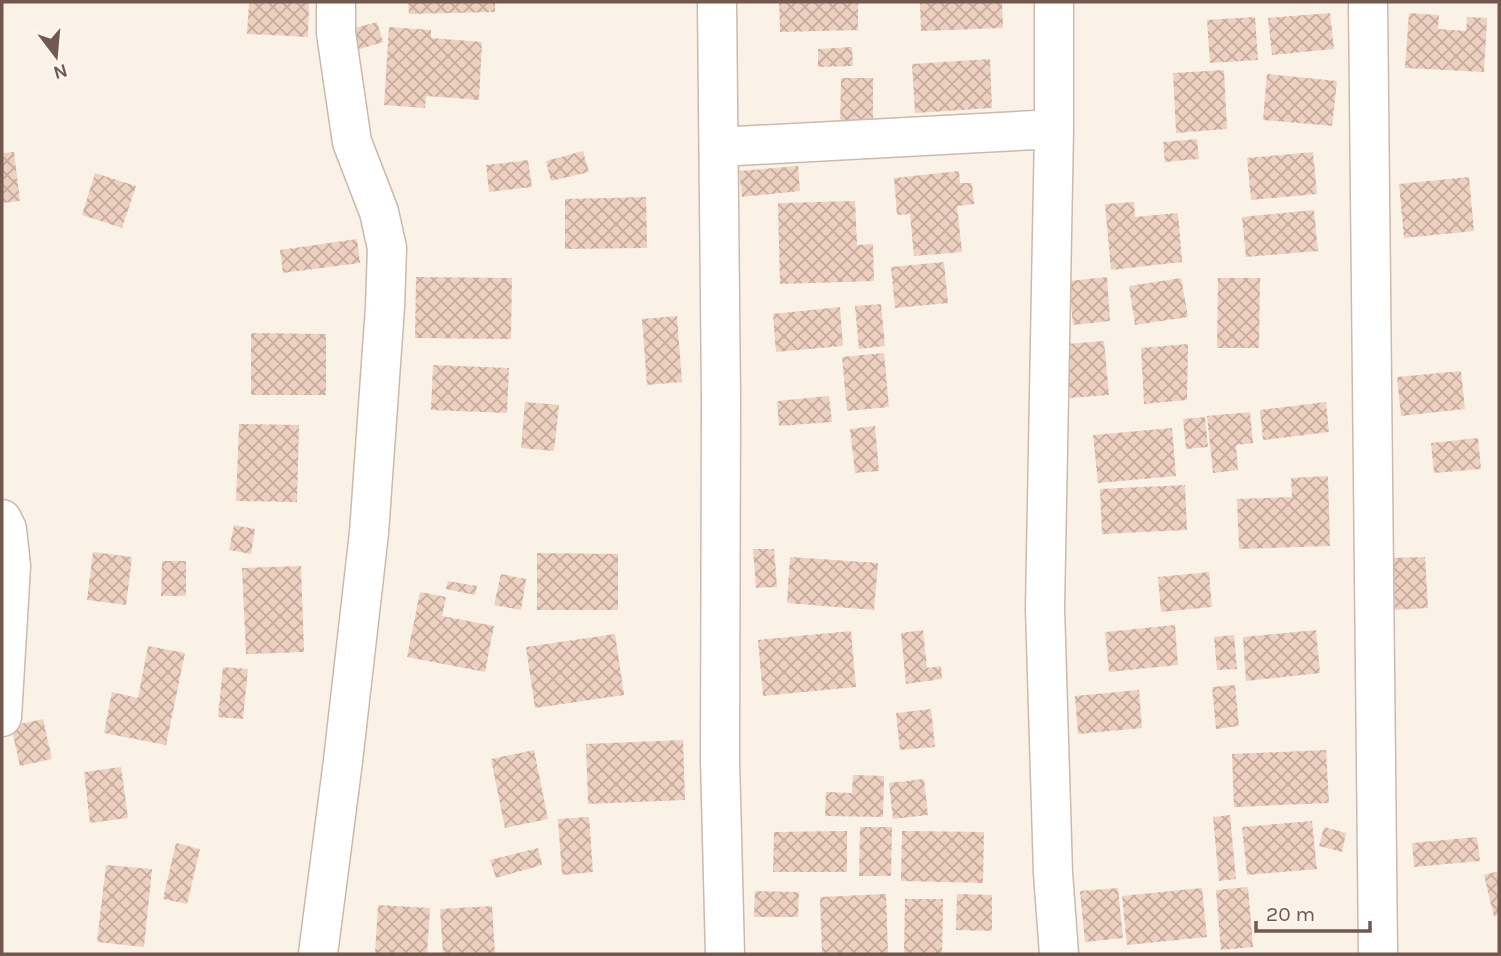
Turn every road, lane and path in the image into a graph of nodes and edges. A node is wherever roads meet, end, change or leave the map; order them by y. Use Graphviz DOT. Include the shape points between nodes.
graph roads {
  1 [pos="336,2"];
  2 [pos="717,2"];
  3 [pos="1054,2"];
  4 [pos="1368,2"];
  5 [pos="1054,129"];
  6 [pos="719,147"];
  7 [pos="2,519"];
  8 [pos="2,717"];
  9 [pos="318,954"];
  10 [pos="725,954"];
  11 [pos="1059,954"];
  12 [pos="1378,954"];
  1 -- 9 [label="street" via="336,33 352,142 379,212 387,248 369,533"];
  2 -- 6 [label="street"];
  3 -- 5 [label="street"];
  4 -- 12 [label="street"];
  5 -- 6 [label="street"];
  5 -- 11 [label="street" via="1045,608"];
  6 -- 10 [label="street" via="720,761"];
  7 -- 8 [label="street" via="10,566"];
}
